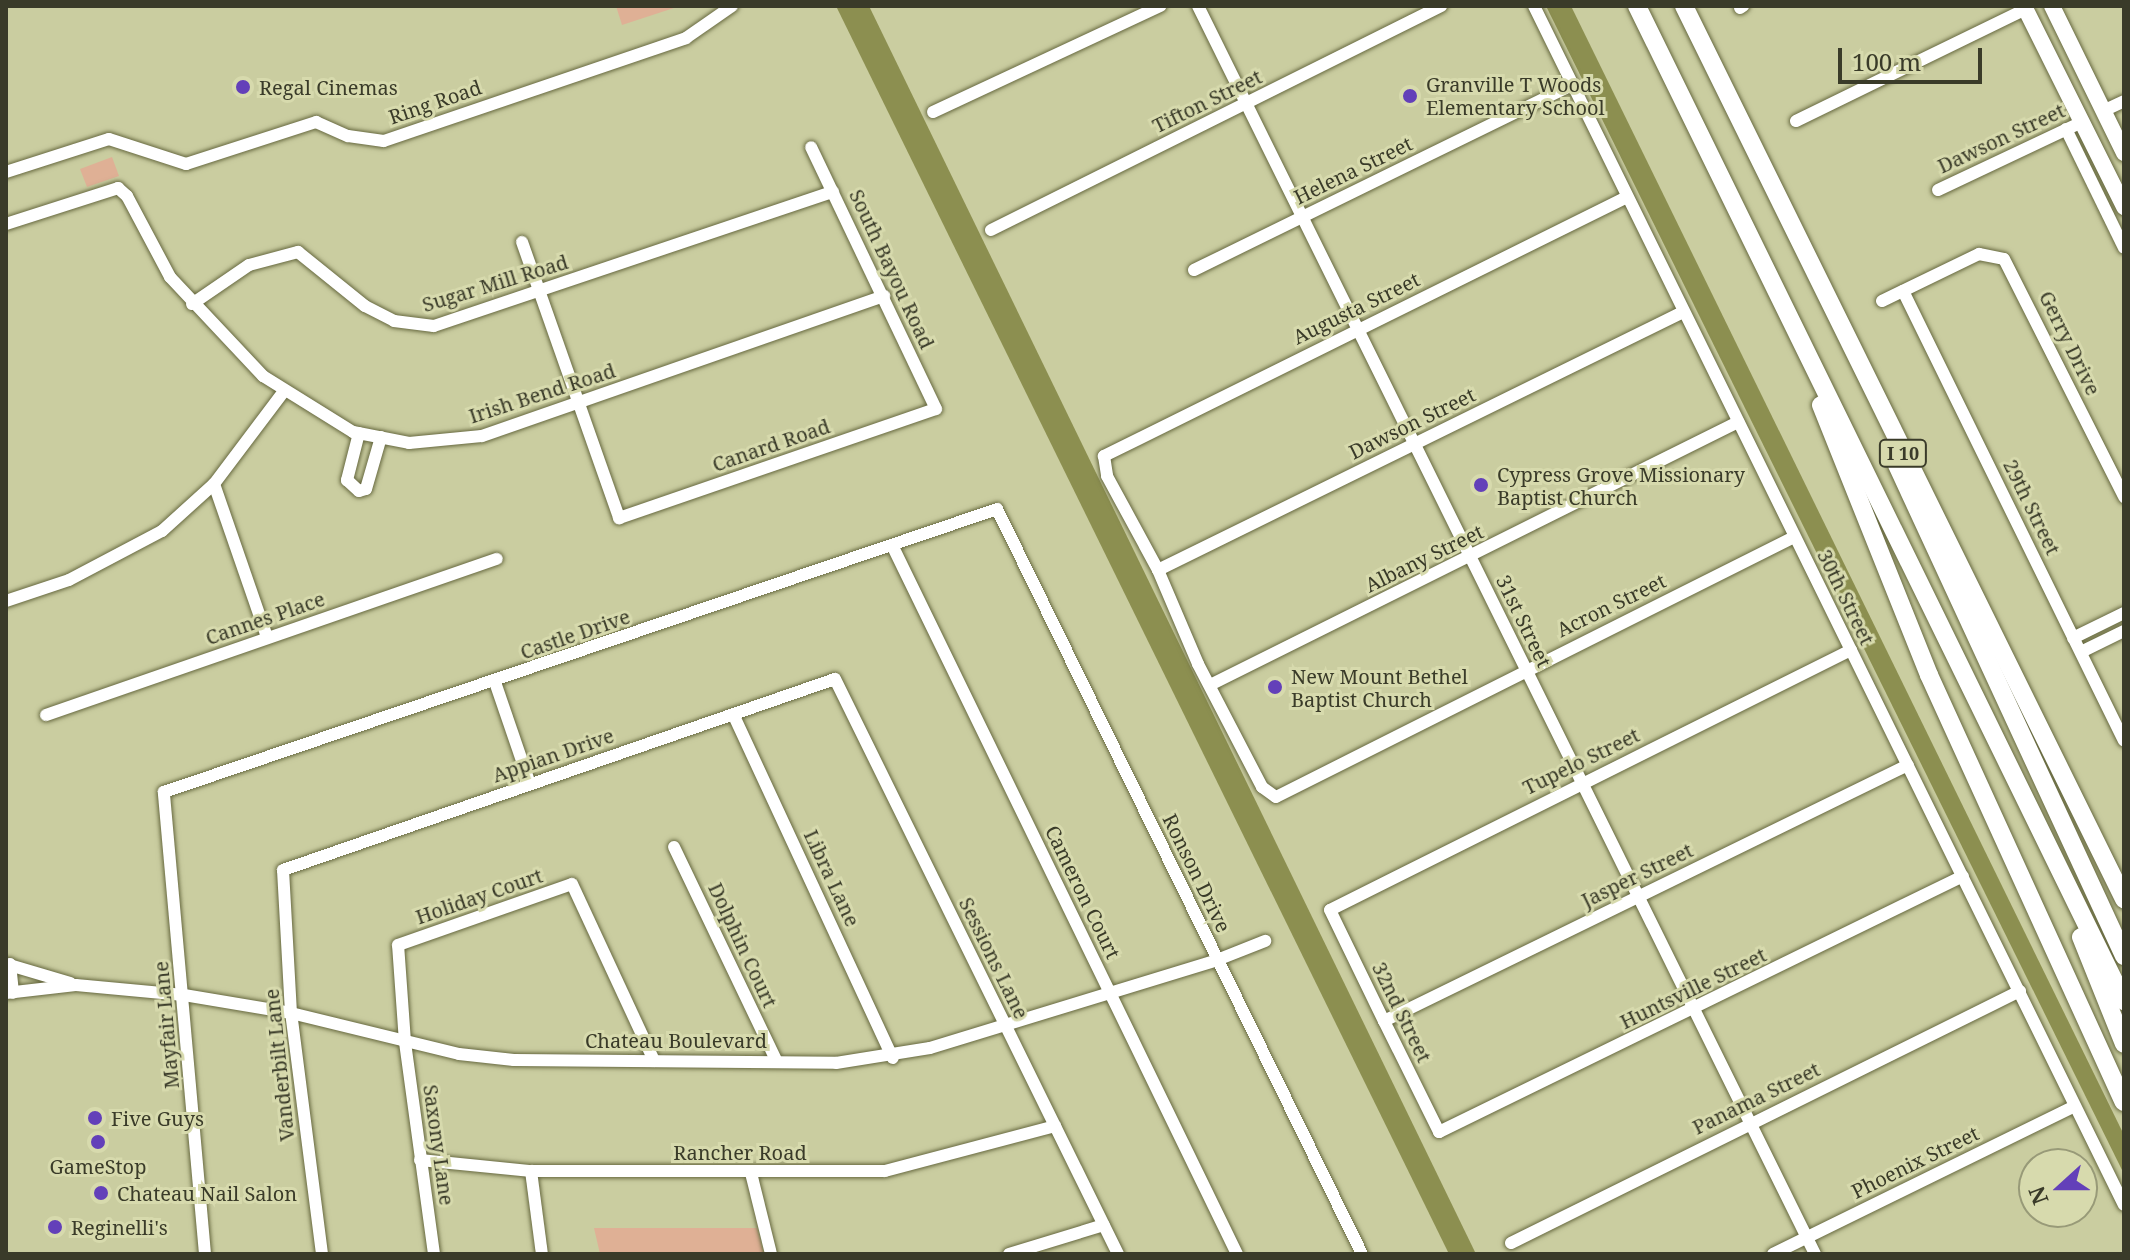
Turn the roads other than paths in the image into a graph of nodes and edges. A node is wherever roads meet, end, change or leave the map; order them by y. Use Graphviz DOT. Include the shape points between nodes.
graph roads {
  1 [pos="732,6"];
  2 [pos="1160,6"];
  3 [pos="1198,6"];
  4 [pos="1441,6"];
  5 [pos="1534,6"];
  6 [pos="1637,6"];
  7 [pos="1684,6"];
  8 [pos="2052,6"];
  9 [pos="2027,7"];
  10 [pos="2060,23"];
  11 [pos="1572,85"];
  12 [pos="2124,101"];
  13 [pos="1246,104"];
  14 [pos="2103,111"];
  15 [pos="933,112"];
  16 [pos="1796,121"];
  17 [pos="2066,129"];
  18 [pos="2086,129"];
  19 [pos="811,147"];
  20 [pos="2124,153"];
  21 [pos="6,172"];
  22 [pos="1938,190"];
  23 [pos="833,192"];
  24 [pos="2124,192"];
  25 [pos="1627,197"];
  26 [pos="2124,207"];
  27 [pos="1302,216"];
  28 [pos="6,224"];
  29 [pos="991,230"];
  30 [pos="522,242"];
  31 [pos="2124,248"];
  32 [pos="1194,270"];
  33 [pos="1903,291"];
  34 [pos="539,292"];
  35 [pos="884,296"];
  36 [pos="1882,301"];
  37 [pos="192,304"];
  38 [pos="1683,312"];
  39 [pos="1791,319"];
  40 [pos="1839,324"];
  41 [pos="1358,329"];
  42 [pos="284,391"];
  43 [pos="579,404"];
  44 [pos="936,409"];
  45 [pos="1738,422"];
  46 [pos="359,433"];
  47 [pos="381,437"];
  48 [pos="1415,444"];
  49 [pos="214,484"];
  50 [pos="2124,497"];
  51 [pos="997,509"];
  52 [pos="1794,537"];
  53 [pos="893,547"];
  54 [pos="1471,557"];
  55 [pos="497,559"];
  56 [pos="1158,570"];
  57 [pos="6,601"];
  58 [pos="2124,613"];
  59 [pos="2124,631"];
  60 [pos="267,637"];
  61 [pos="2073,638"];
  62 [pos="1851,650"];
  63 [pos="2081,652"];
  64 [pos="1526,669"];
  65 [pos="835,679"];
  66 [pos="495,682"];
  67 [pos="1212,684"];
  68 [pos="46,715"];
  69 [pos="734,716"];
  70 [pos="2124,741"];
  71 [pos="1908,765"];
  72 [pos="1582,783"];
  73 [pos="530,784"];
  74 [pos="164,792"];
  75 [pos="674,847"];
  76 [pos="283,870"];
  77 [pos="2059,870"];
  78 [pos="1963,876"];
  79 [pos="1639,896"];
  80 [pos="2124,899"];
  81 [pos="1330,910"];
  82 [pos="1265,941"];
  83 [pos="2124,956"];
  84 [pos="1217,960"];
  85 [pos="8,964"];
  86 [pos="76,985"];
  87 [pos="2020,991"];
  88 [pos="9,993"];
  89 [pos="1109,993"];
  90 [pos="184,995"];
  91 [pos="2124,1001"];
  92 [pos="1695,1010"];
  93 [pos="291,1013"];
  94 [pos="1384,1021"];
  95 [pos="1003,1024"];
  96 [pos="405,1042"];
  97 [pos="2124,1044"];
  98 [pos="893,1058"];
  99 [pos="776,1060"];
  100 [pos="654,1061"];
  101 [pos="2124,1102"];
  102 [pos="2075,1106"];
  103 [pos="1751,1122"];
  104 [pos="1055,1126"];
  105 [pos="1439,1132"];
  106 [pos="420,1160"];
  107 [pos="531,1171"];
  108 [pos="751,1173"];
  109 [pos="2124,1205"];
  110 [pos="1104,1225"];
  111 [pos="1807,1237"];
  112 [pos="1511,1243"];
  113 [pos="205,1254"];
  114 [pos="322,1254"];
  115 [pos="434,1254"];
  116 [pos="542,1254"];
  117 [pos="771,1254"];
  118 [pos="1009,1254"];
  119 [pos="1118,1254"];
  120 [pos="1237,1254"];
  121 [pos="1362,1254"];
  122 [pos="1773,1254"];
  123 [pos="1815,1254"];
  1 -- 21 [label="street, Ring Road" via="686,38 384,141 364,141 332,126 305,124 186,164 109,139"];
  2 -- 15 [label="street"];
  3 -- 13 [label="street, 31st Street"];
  4 -- 13 [label="street, Tifton Street"];
  5 -- 11 [label="street, 30th Street"];
  6 -- 39 [label="highway, I 10"];
  7 -- 40 [label="highway, I 10"];
  8 -- 10 [label="main road"];
  9 -- 10 [label="main road" via="2045,25"];
  9 -- 16 [label="street"];
  9 -- 18 [label="main road"];
  10 -- 14 [label="main road"];
  11 -- 25 [label="street, 30th Street"];
  11 -- 27 [label="street, Helena Street"];
  12 -- 14 [label="street"];
  13 -- 27 [label="street, 31st Street"];
  13 -- 29 [label="street, Tifton Street"];
  14 -- 20 [label="main road"];
  17 -- 18 [label="street, Dawson Street"];
  17 -- 22 [label="street, Dawson Street"];
  17 -- 31 [label="street"];
  18 -- 24 [label="main road"];
  18 -- 26 [label="main road"];
  19 -- 23 [label="street, South Bayou Road"];
  23 -- 34 [label="street, Sugar Mill Road"];
  23 -- 35 [label="street, South Bayou Road"];
  25 -- 38 [label="street, 30th Street"];
  25 -- 41 [label="street, Augusta Street"];
  27 -- 32 [label="street, Helena Street"];
  27 -- 41 [label="street, 31st Street"];
  28 -- 37 [label="street, Irish Bend Road" via="118,188"];
  30 -- 34 [label="street"];
  33 -- 36 [label="street"];
  33 -- 50 [label="street, Gerry Drive" via="1979,254 1996,254 2010,267"];
  33 -- 61 [label="street, 29th Street"];
  34 -- 37 [label="street, Sugar Mill Road" via="416,327 365,306 298,252 249,265"];
  34 -- 43 [label="street"];
  35 -- 43 [label="street, Irish Bend Road"];
  35 -- 44 [label="street, South Bayou Road"];
  37 -- 42 [label="street, Irish Bend Road"];
  38 -- 45 [label="street, 30th Street"];
  38 -- 48 [label="street, Dawson Street"];
  39 -- 77 [label="highway, I 10"];
  39 -- 101 [label="highway" via="1868,531"];
  40 -- 80 [label="highway, I 10"];
  40 -- 83 [label="highway" via="1925,533"];
  41 -- 48 [label="street, 31st Street"];
  41 -- 56 [label="street, Augusta Street" via="1104,456 1107,476"];
  42 -- 46 [label="street, Irish Bend Road"];
  42 -- 49 [label="street"];
  43 -- 44 [label="street, Canard Road" via="619,518"];
  43 -- 47 [label="street, Irish Bend Road" via="482,436 409,443"];
  45 -- 52 [label="street, 30th Street"];
  45 -- 54 [label="street, Albany Street"];
  46 -- 47 [label="street, Irish Bend Road"];
  46 -- 47 [label="street" via="347,480 359,491 366,489"];
  48 -- 54 [label="street, 31st Street"];
  48 -- 56 [label="street, Dawson Street"];
  49 -- 57 [label="street" via="136,549"];
  49 -- 60 [label="street"];
  51 -- 53 [label="street, Castle Drive"];
  51 -- 84 [label="street, Ronson Drive"];
  52 -- 62 [label="street, 30th Street"];
  52 -- 64 [label="street, Acron Street"];
  53 -- 66 [label="street, Castle Drive"];
  53 -- 89 [label="street, Cameron Court"];
  54 -- 64 [label="street, 31st Street"];
  54 -- 67 [label="street, Albany Street"];
  55 -- 60 [label="street, Cannes Place"];
  56 -- 67 [label="street"];
  58 -- 61 [label="street"];
  59 -- 63 [label="street"];
  60 -- 68 [label="street, Cannes Place"];
  61 -- 63 [label="street, 29th Street"];
  62 -- 71 [label="street, 30th Street"];
  62 -- 72 [label="street, Tupelo Street"];
  63 -- 70 [label="street, 29th Street"];
  64 -- 67 [label="street, Acron Street" via="1276,797 1262,787"];
  64 -- 72 [label="street, 31st Street"];
  65 -- 69 [label="street, Appian Drive"];
  65 -- 95 [label="street, Sessions Lane"];
  66 -- 73 [label="street"];
  66 -- 74 [label="street, Castle Drive"];
  69 -- 73 [label="street, Appian Drive"];
  69 -- 98 [label="street, Libra Lane"];
  71 -- 78 [label="street, 30th Street"];
  71 -- 79 [label="street, Jasper Street"];
  72 -- 79 [label="street, 31st Street"];
  72 -- 81 [label="street, Tupelo Street"];
  73 -- 76 [label="street, Appian Drive"];
  74 -- 90 [label="street, Mayfair Lane"];
  75 -- 99 [label="street, Dolphin Court"];
  76 -- 93 [label="street, Vanderbilt Lane"];
  77 -- 91 [label="highway, I 10"];
  77 -- 97 [label="highway"];
  78 -- 87 [label="street, 30th Street"];
  78 -- 92 [label="street, Huntsville Street"];
  79 -- 92 [label="street, 31st Street"];
  79 -- 94 [label="street, Jasper Street"];
  81 -- 94 [label="street, 32nd Street"];
  82 -- 84 [label="street, Chateau Boulevard"];
  84 -- 89 [label="street, Chateau Boulevard"];
  84 -- 121 [label="street, Ronson Drive"];
  85 -- 86 [label="street, Chateau Boulevard"];
  85 -- 88 [label="street"];
  86 -- 88 [label="street, Chateau Boulevard"];
  86 -- 90 [label="street, Chateau Boulevard"];
  87 -- 102 [label="street, 30th Street"];
  87 -- 103 [label="street, Panama Street"];
  89 -- 95 [label="street, Chateau Boulevard"];
  89 -- 120 [label="street, Cameron Court"];
  90 -- 93 [label="street, Chateau Boulevard"];
  90 -- 113 [label="street, Mayfair Lane"];
  92 -- 103 [label="street, 31st Street"];
  92 -- 105 [label="street, Huntsville Street"];
  93 -- 96 [label="street, Chateau Boulevard"];
  93 -- 114 [label="street, Vanderbilt Lane"];
  94 -- 105 [label="street, 32nd Street"];
  95 -- 98 [label="street, Chateau Boulevard"];
  95 -- 104 [label="street, Sessions Lane"];
  96 -- 100 [label="street, Chateau Boulevard" via="514,1060"];
  96 -- 100 [label="street, Holiday Court" via="398,945 572,884"];
  96 -- 106 [label="street, Saxony Lane"];
  98 -- 99 [label="street, Chateau Boulevard"];
  99 -- 100 [label="street, Chateau Boulevard"];
  102 -- 109 [label="street, 30th Street"];
  102 -- 111 [label="street, Phoenix Street"];
  103 -- 111 [label="street, 31st Street"];
  103 -- 112 [label="street, Panama Street"];
  104 -- 108 [label="street, Rancher Road" via="885,1171"];
  104 -- 110 [label="street, Sessions Lane"];
  106 -- 107 [label="street, Rancher Road"];
  106 -- 115 [label="street, Saxony Lane"];
  107 -- 108 [label="street, Rancher Road"];
  107 -- 116 [label="street"];
  108 -- 117 [label="street"];
  110 -- 118 [label="street"];
  110 -- 119 [label="street, Sessions Lane"];
  111 -- 122 [label="street, Phoenix Street"];
  111 -- 123 [label="street, 31st Street"];
}
